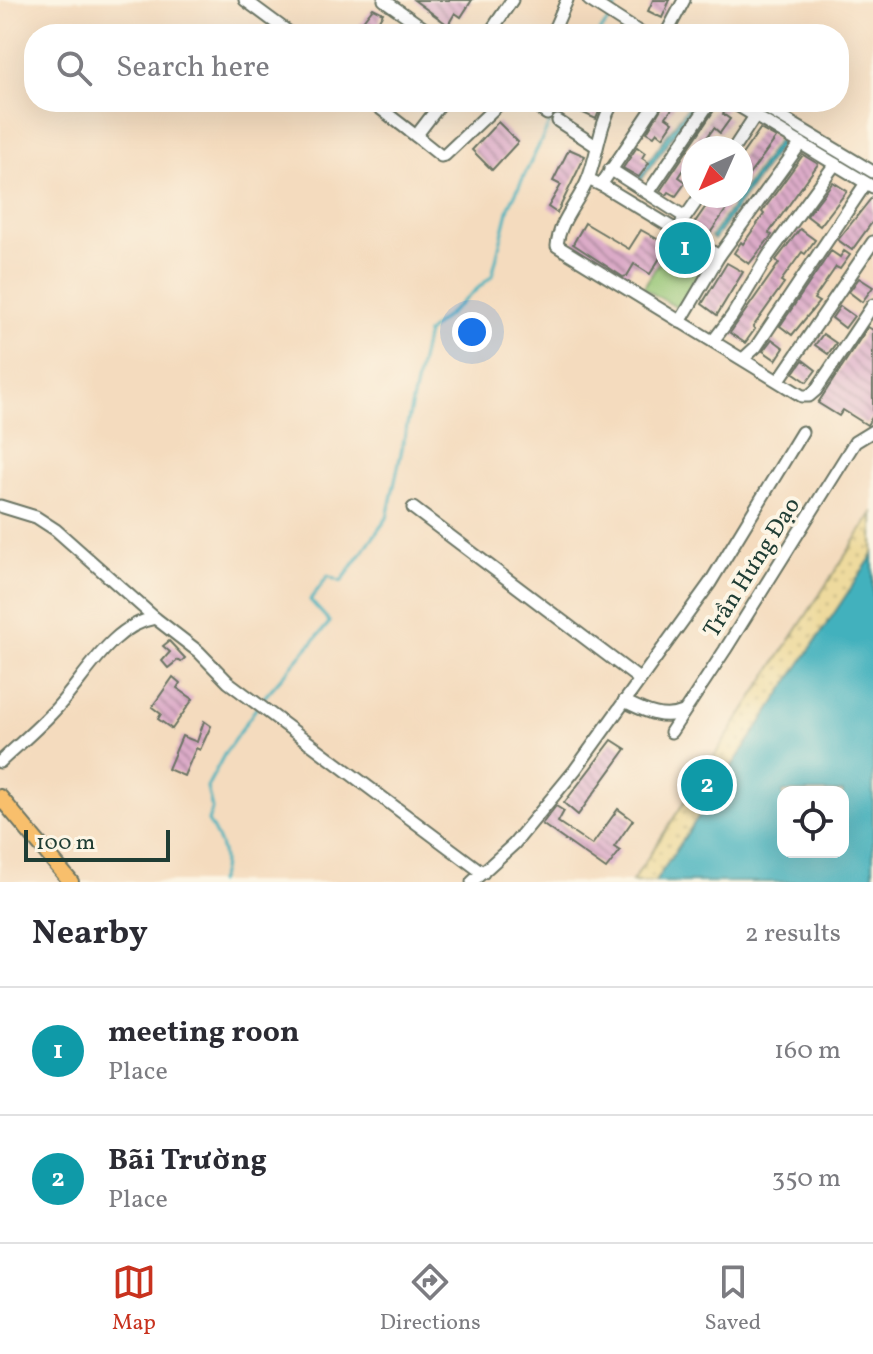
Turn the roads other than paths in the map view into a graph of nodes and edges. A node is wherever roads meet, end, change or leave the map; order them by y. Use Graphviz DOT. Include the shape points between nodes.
graph roads {
  1 [pos="245,0"];
  2 [pos="384,0"];
  3 [pos="512,0"];
  4 [pos="567,0"];
  5 [pos="684,0"];
  6 [pos="592,2"];
  7 [pos="277,24"];
  8 [pos="418,24"];
  9 [pos="496,24"];
  10 [pos="556,24"];
  11 [pos="626,24"];
  12 [pos="671,24"];
  13 [pos="385,112"];
  14 [pos="434,112"];
  15 [pos="490,112"];
  16 [pos="544,112"];
  17 [pos="607,112"];
  18 [pos="650,112"];
  19 [pos="703,112"];
  20 [pos="748,112"];
  21 [pos="771,112"];
  22 [pos="547,114"];
  23 [pos="755,116"];
  24 [pos="558,121"];
  25 [pos="416,136"];
  26 [pos="742,136"];
  27 [pos="801,143"];
  28 [pos="596,146"];
  29 [pos="835,164"];
  30 [pos="610,169"];
  31 [pos="588,179"];
  32 [pos="871,181"];
  33 [pos="601,185"];
  34 [pos="648,193"];
  35 [pos="691,208"];
  36 [pos="685,217"];
  37 [pos="677,229"];
  38 [pos="873,242"];
  39 [pos="719,256"];
  40 [pos="873,305"];
  41 [pos="680,322"];
  42 [pos="713,341"];
  43 [pos="743,359"];
  44 [pos="779,380"];
  45 [pos="873,431"];
  46 [pos="802,432"];
  47 [pos="0,506"];
  48 [pos="413,508"];
  49 [pos="160,622"];
  50 [pos="639,679"];
  51 [pos="624,701"];
  52 [pos="684,712"];
  53 [pos="671,732"];
  54 [pos="0,762"];
  55 [pos="0,797"];
  56 [pos="483,873"];
  57 [pos="71,882"];
  58 [pos="472,882"];
  1 -- 7 [label="street"];
  2 -- 8 [label="street"];
  3 -- 9 [label="street"];
  4 -- 10 [label="street"];
  5 -- 12 [label="street"];
  6 -- 11 [label="street"];
  13 -- 25 [label="street"];
  14 -- 25 [label="street"];
  15 -- 25 [label="street" via="445,155"];
  16 -- 22 [label="street"];
  17 -- 28 [label="street"];
  18 -- 30 [label="street"];
  19 -- 34 [label="street"];
  20 -- 23 [label="street"];
  21 -- 32 [label="street"];
  23 -- 26 [label="street"];
  23 -- 27 [label="street"];
  24 -- 28 [label="street"];
  27 -- 29 [label="street"];
  27 -- 39 [label="street"];
  28 -- 31 [label="street"];
  29 -- 32 [label="street"];
  29 -- 42 [label="street"];
  30 -- 33 [label="street"];
  30 -- 34 [label="street"];
  31 -- 33 [label="street"];
  31 -- 41 [label="street" via="558,231 557,246"];
  32 -- 43 [label="street"];
  33 -- 37 [label="street"];
  34 -- 36 [label="street"];
  35 -- 36 [label="street"];
  36 -- 37 [label="street"];
  37 -- 39 [label="street"];
  38 -- 44 [label="street"];
  39 -- 41 [label="street"];
  40 -- 44 [label="street" via="809,396"];
  41 -- 42 [label="street"];
  42 -- 43 [label="street"];
  43 -- 44 [label="street"];
  45 -- 52 [label="street, Trần Hưng Đạo" via="855,442"];
  46 -- 50 [label="street" via="710,583"];
  47 -- 49 [label="street" via="36,517 56,530"];
  48 -- 50 [label="street"];
  49 -- 54 [label="street" via="135,622 118,636 51,715"];
  49 -- 56 [label="street" via="293,733"];
  50 -- 51 [label="street"];
  51 -- 52 [label="street" via="650,714"];
  51 -- 56 [label="street" via="538,817"];
  52 -- 53 [label="street, Trần Hưng Đạo"];
  55 -- 57 [label="main road"];
  56 -- 58 [label="street"];
}
